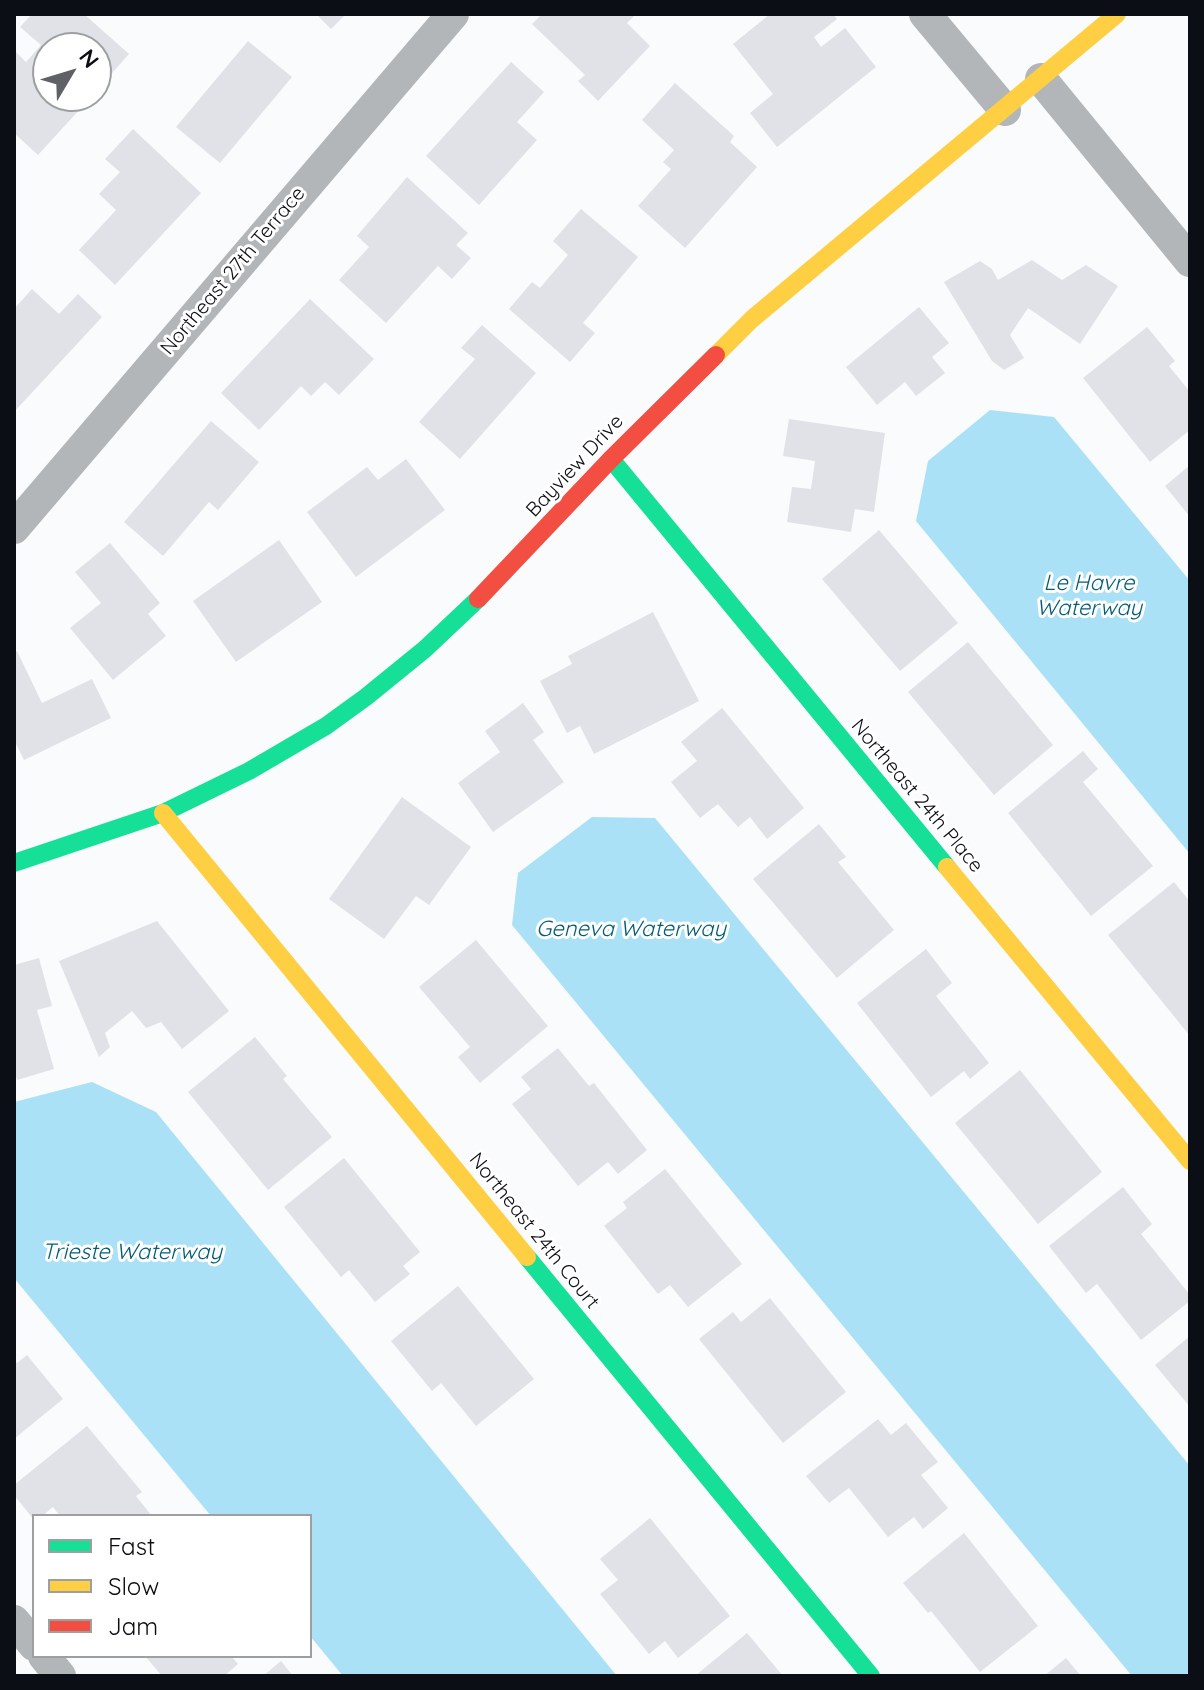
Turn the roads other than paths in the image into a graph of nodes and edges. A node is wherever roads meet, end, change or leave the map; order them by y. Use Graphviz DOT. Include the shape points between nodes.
graph roads {
  1 [pos="453,14"];
  2 [pos="925,14"];
  3 [pos="1117,14"];
  4 [pos="1041,79"];
  5 [pos="1005,110"];
  6 [pos="1190,261"];
  7 [pos="611,459"];
  8 [pos="14,528"];
  9 [pos="163,813"];
  10 [pos="14,863"];
  11 [pos="1190,1161"];
  12 [pos="14,1621"];
  13 [pos="32,1643"];
  14 [pos="46,1658"];
  15 [pos="60,1676"];
  16 [pos="871,1676"];
  1 -- 8 [label="street, Northeast 27th Terrace"];
  2 -- 5 [label="street"];
  3 -- 4 [label="street, Bayview Drive"];
  4 -- 5 [label="street, Bayview Drive"];
  4 -- 6 [label="street"];
  5 -- 7 [label="street, Bayview Drive" via="752,319"];
  7 -- 9 [label="street, Bayview Drive" via="497,582 366,697 249,771"];
  7 -- 11 [label="street, Northeast 24th Place"];
  9 -- 10 [label="street, Bayview Drive"];
  9 -- 16 [label="street, Northeast 24th Court"];
  12 -- 13 [label="street"];
  14 -- 15 [label="street"];
}
